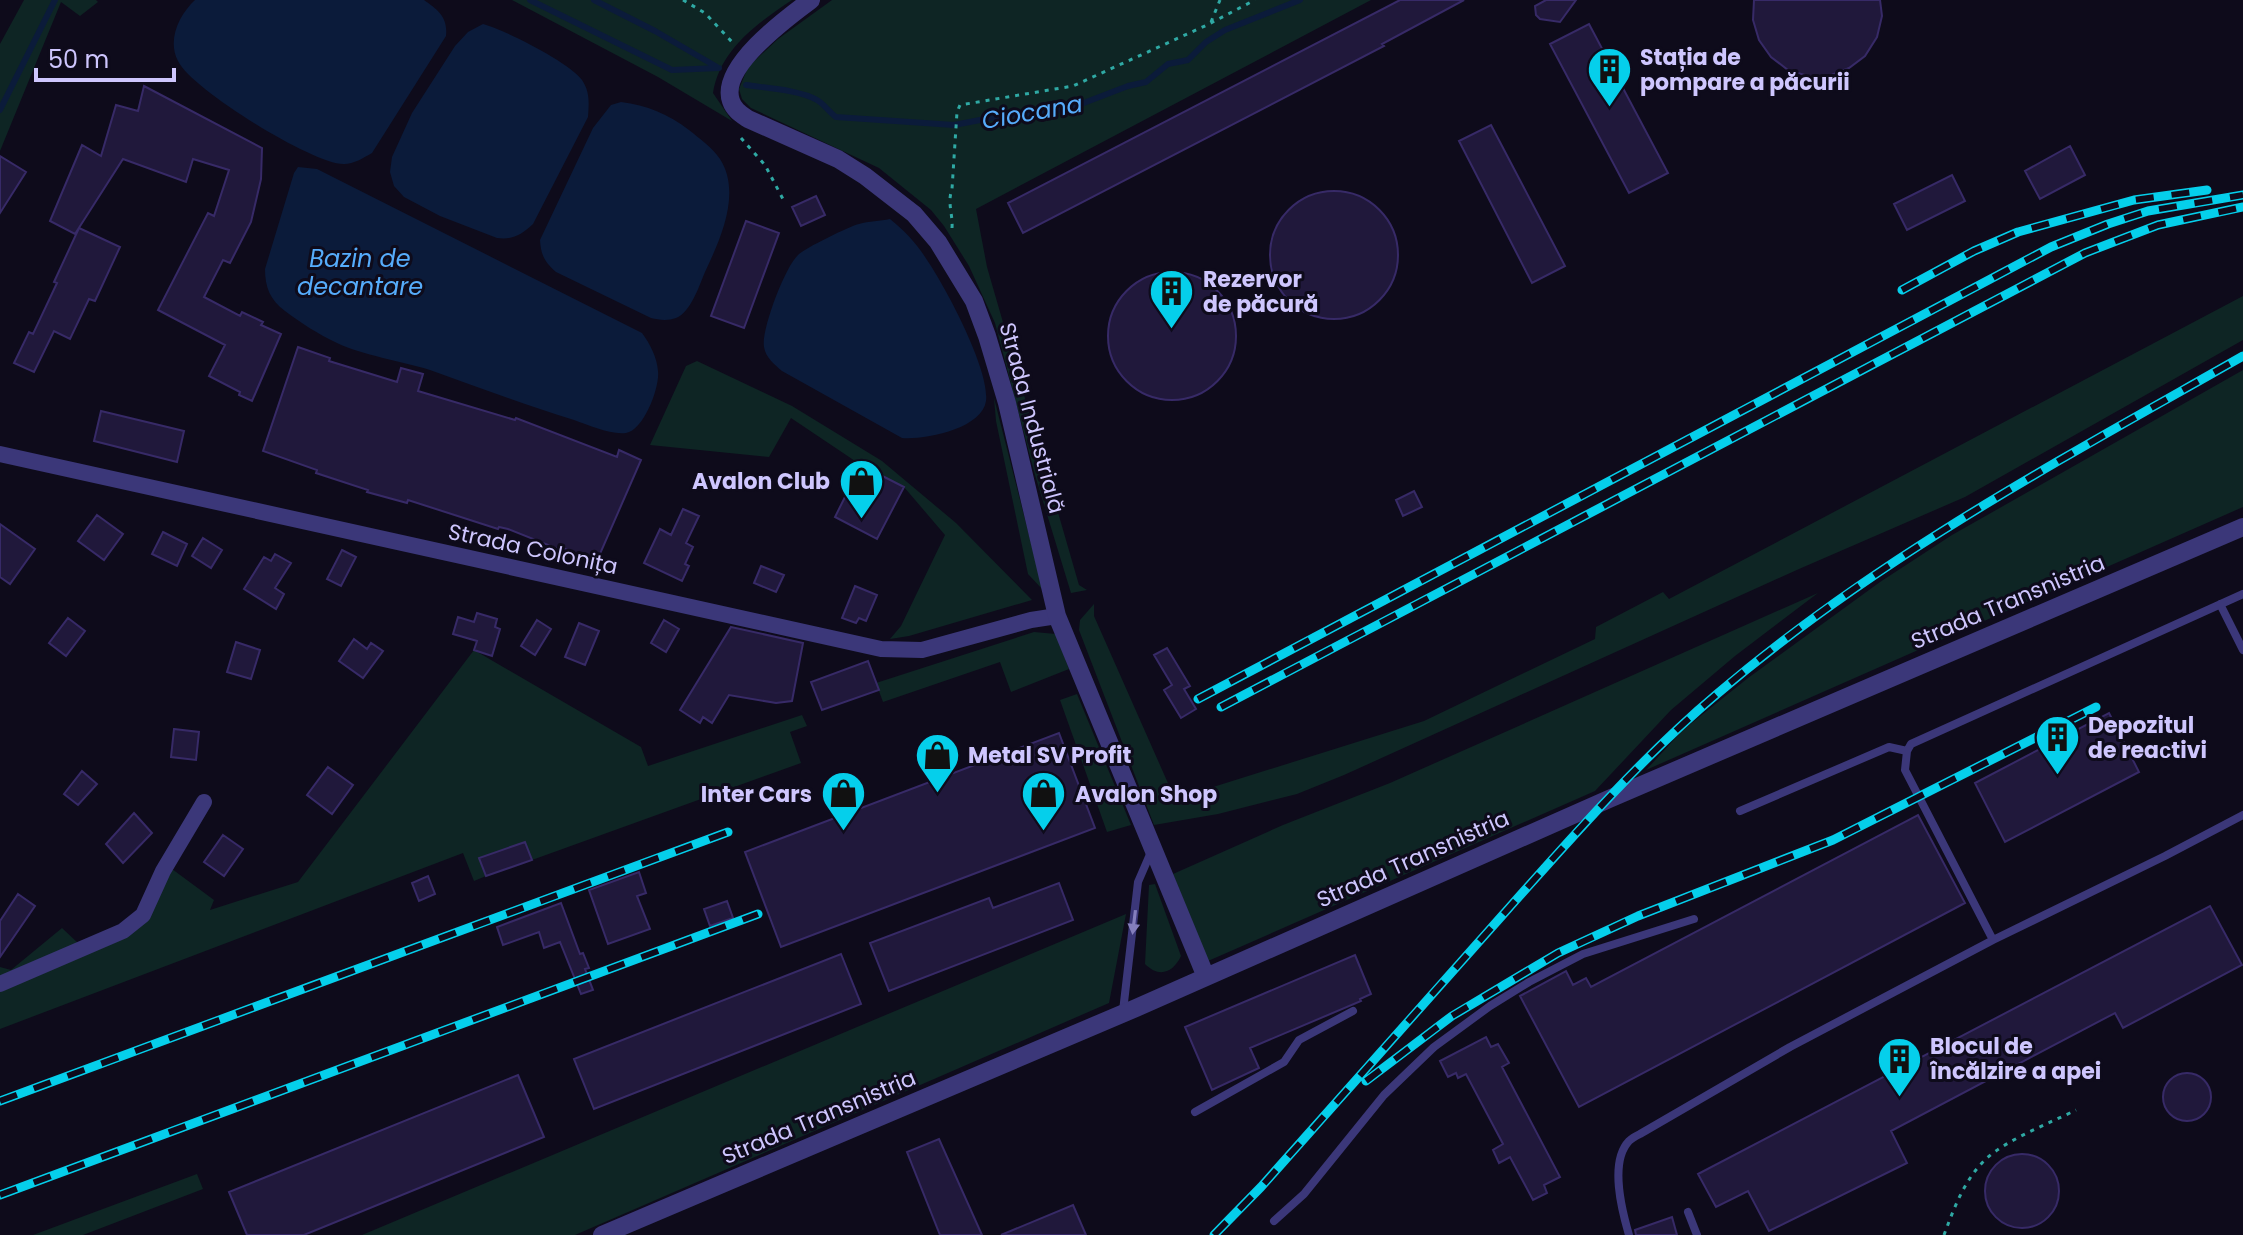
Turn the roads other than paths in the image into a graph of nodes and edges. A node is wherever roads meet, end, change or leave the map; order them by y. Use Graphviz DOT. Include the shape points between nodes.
graph roads {
  1 [pos="811,0"];
  2 [pos="0,454"];
  3 [pos="2243,527"];
  4 [pos="2243,594"];
  5 [pos="2220,604"];
  6 [pos="1057,616"];
  7 [pos="2243,650"];
  8 [pos="1907,751"];
  9 [pos="204,802"];
  10 [pos="1740,811"];
  11 [pos="2243,815"];
  12 [pos="1153,847"];
  13 [pos="1694,919"];
  14 [pos="1993,940"];
  15 [pos="1206,977"];
  16 [pos="0,984"];
  17 [pos="1353,1011"];
  18 [pos="1123,1013"];
  19 [pos="1195,1112"];
  20 [pos="1688,1212"];
  21 [pos="1274,1221"];
  22 [pos="602,1235"];
  23 [pos="1629,1235"];
  24 [pos="1697,1235"];
  1 -- 6 [label="street, Strada Industrială" via="746,58 729,92 737,111 865,176 914,214 943,249 974,301 987,336"];
  2 -- 6 [label="street, Strada Colonița" via="881,649 922,650"];
  3 -- 15 [label="street, Strada Transnistria"];
  4 -- 5 [label="lane"];
  5 -- 7 [label="lane"];
  5 -- 8 [label="lane" via="1911,744"];
  6 -- 12 [label="street, Strada Industrială"];
  8 -- 10 [label="lane" via="1889,747"];
  8 -- 14 [label="lane" via="1905,770"];
  9 -- 16 [label="street" via="137,921"];
  11 -- 14 [label="lane"];
  12 -- 15 [label="street, Strada Industrială"];
  12 -- 18 [label="lane, one-way" via="1138,882"];
  13 -- 21 [label="lane" via="1583,954 1529,982 1445,1038 1384,1095 1304,1194"];
  14 -- 23 [label="lane" via="1790,1047 1628,1142 1618,1182"];
  15 -- 18 [label="street, Strada Transnistria"];
  17 -- 19 [label="lane" via="1299,1040 1284,1062"];
  18 -- 22 [label="street, Strada Transnistria"];
  20 -- 24 [label="lane"];
}
